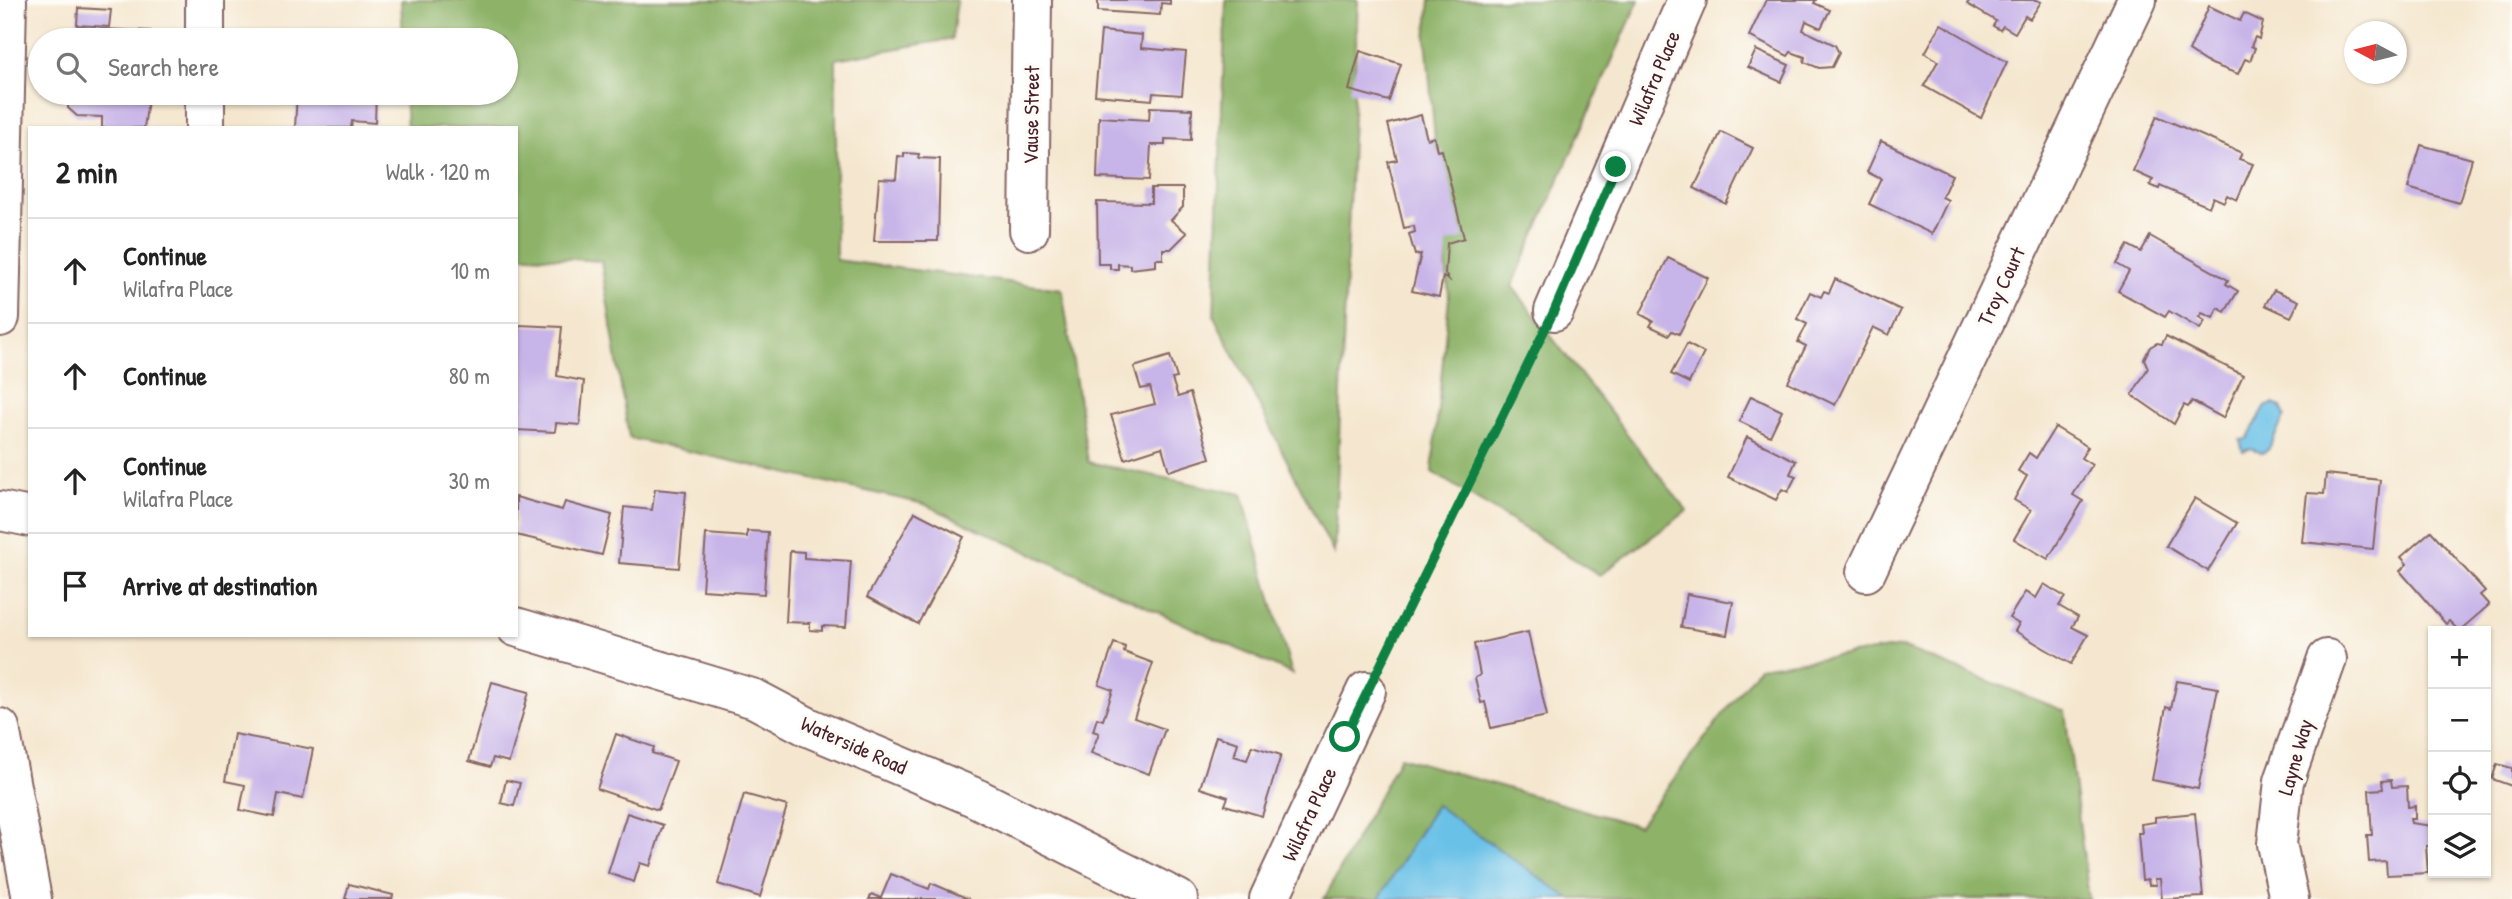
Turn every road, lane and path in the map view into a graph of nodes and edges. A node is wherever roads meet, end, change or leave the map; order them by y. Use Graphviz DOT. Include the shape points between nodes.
graph roads {
  1 [pos="7,0"];
  2 [pos="205,0"];
  3 [pos="1032,0"];
  4 [pos="1687,0"];
  5 [pos="2137,0"];
  6 [pos="205,28"];
  7 [pos="205,105"];
  8 [pos="205,126"];
  9 [pos="1029,230"];
  10 [pos="1554,311"];
  11 [pos="0,317"];
  12 [pos="0,511"];
  13 [pos="28,517"];
  14 [pos="1866,572"];
  15 [pos="518,628"];
  16 [pos="2327,659"];
  17 [pos="1366,691"];
  18 [pos="0,727"];
  19 [pos="32,899"];
  20 [pos="1178,899"];
  21 [pos="1269,899"];
  22 [pos="2289,899"];
  1 -- 11 [label="street"];
  2 -- 6 [label="street"];
  3 -- 9 [label="street, Vause Street"];
  4 -- 10 [label="street, Wilafra Place"];
  5 -- 14 [label="street, Troy Court"];
  7 -- 8 [label="street"];
  10 -- 17 [label="path"];
  12 -- 13 [label="street"];
  15 -- 20 [label="street, Waterside Road" via="755,699 808,727 974,797"];
  16 -- 22 [label="street, Layne Way" via="2284,781 2277,844"];
  17 -- 21 [label="street, Wilafra Place"];
  18 -- 19 [label="street"];
}
